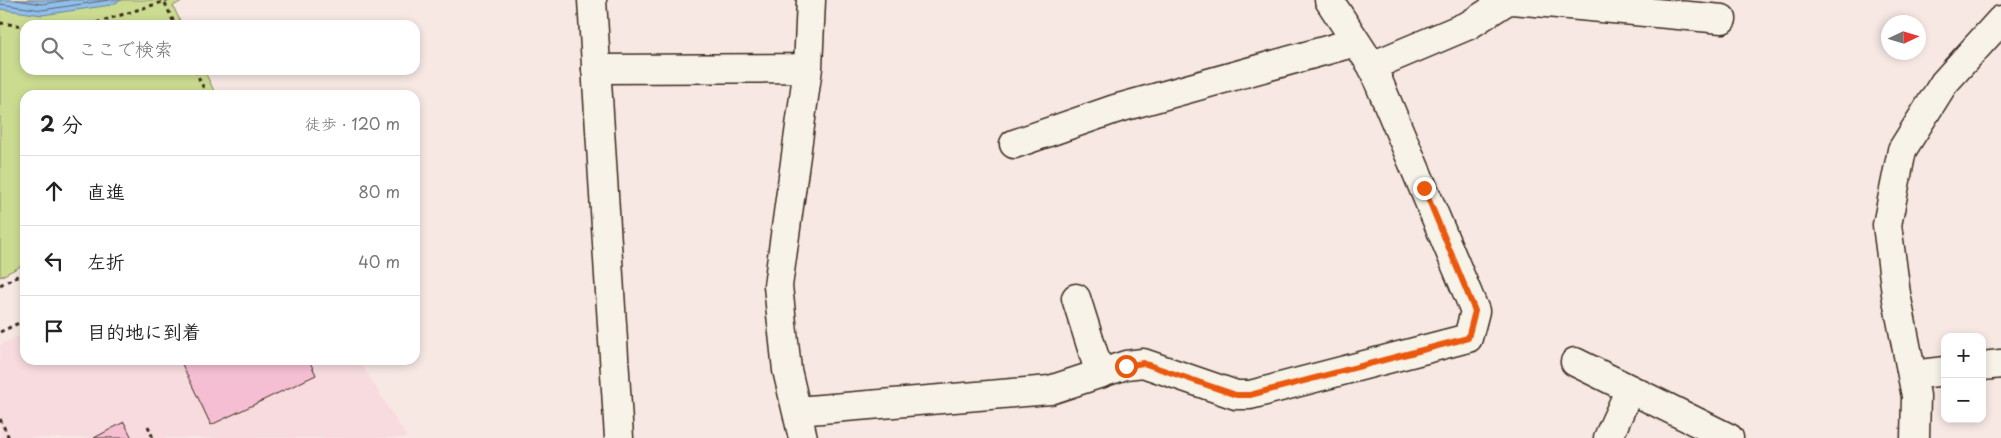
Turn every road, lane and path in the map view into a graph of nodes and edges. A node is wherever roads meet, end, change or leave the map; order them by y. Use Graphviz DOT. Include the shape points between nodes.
graph roads {
  1 [pos="169,0"];
  2 [pos="592,0"];
  3 [pos="811,0"];
  4 [pos="1329,0"];
  5 [pos="1508,0"];
  6 [pos="1512,0"];
  7 [pos="164,3"];
  8 [pos="1722,19"];
  9 [pos="106,20"];
  10 [pos="172,20"];
  11 [pos="2001,20"];
  12 [pos="0,23"];
  13 [pos="20,25"];
  14 [pos="1356,42"];
  15 [pos="1372,66"];
  16 [pos="808,68"];
  17 [pos="596,69"];
  18 [pos="198,75"];
  19 [pos="205,90"];
  20 [pos="1014,144"];
  21 [pos="20,275"];
  22 [pos="0,285"];
  23 [pos="1076,298"];
  24 [pos="20,322"];
  25 [pos="0,332"];
  26 [pos="1575,362"];
  27 [pos="2001,364"];
  28 [pos="1986,366"];
  29 [pos="1941,371"];
  30 [pos="1100,374"];
  31 [pos="1912,375"];
  32 [pos="1630,389"];
  33 [pos="797,411"];
  34 [pos="0,419"];
  35 [pos="148,426"];
  36 [pos="9,438"];
  37 [pos="153,438"];
  38 [pos="619,438"];
  39 [pos="803,438"];
  40 [pos="1608,438"];
  41 [pos="1729,438"];
  42 [pos="1915,438"];
  1 -- 7 [label="path"];
  2 -- 17 [label="street"];
  3 -- 16 [label="street"];
  4 -- 14 [label="street"];
  5 -- 15 [label="street" via="1469,24"];
  6 -- 8 [label="street"];
  7 -- 9 [label="path"];
  7 -- 10 [label="path"];
  11 -- 31 [label="street" via="1944,84 1902,150 1887,225"];
  12 -- 13 [label="path"];
  14 -- 15 [label="street"];
  14 -- 20 [label="street" via="1115,109"];
  15 -- 30 [label="street" via="1475,311 1468,338 1250,395 1236,395 1143,363"];
  16 -- 17 [label="street"];
  16 -- 33 [label="street" via="778,286 787,370"];
  17 -- 38 [label="street"];
  18 -- 19 [label="path"];
  21 -- 22 [label="path"];
  23 -- 30 [label="street"];
  24 -- 25 [label="path"];
  26 -- 32 [label="street"];
  27 -- 28 [label="street"];
  29 -- 31 [label="street"];
  30 -- 33 [label="street" via="1050,390"];
  31 -- 42 [label="street" via="1916,396"];
  32 -- 40 [label="street"];
  32 -- 41 [label="street"];
  33 -- 39 [label="street"];
  34 -- 36 [label="path"];
  35 -- 37 [label="path"];
}
